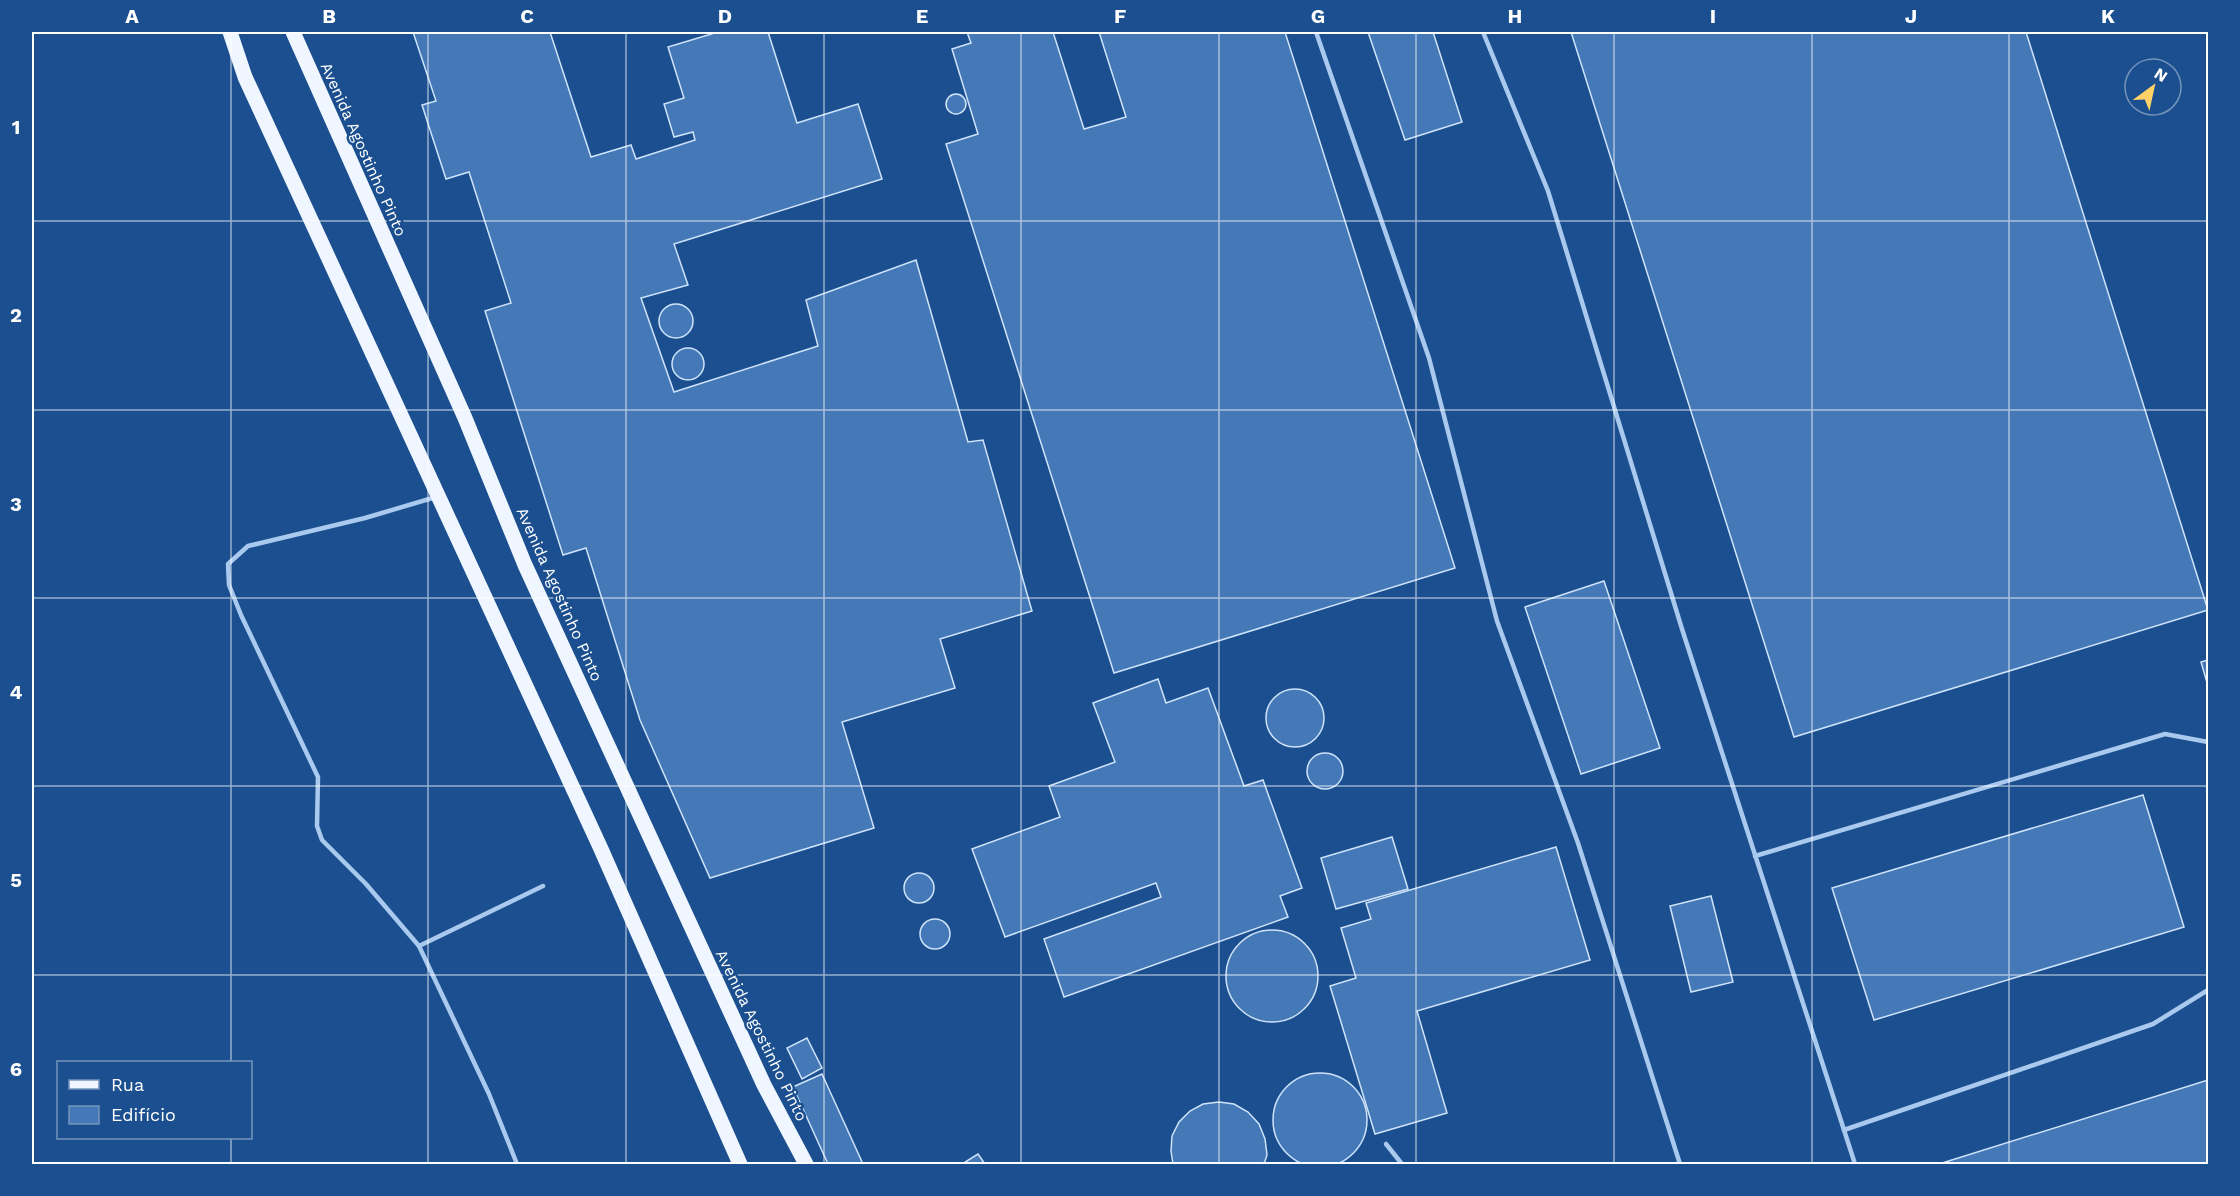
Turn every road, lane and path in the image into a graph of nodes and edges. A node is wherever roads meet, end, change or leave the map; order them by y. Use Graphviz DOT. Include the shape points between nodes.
graph roads {
  1 [pos="230,32"];
  2 [pos="293,32"];
  3 [pos="1316,32"];
  4 [pos="1483,32"];
  5 [pos="439,496"];
  6 [pos="2208,742"];
  7 [pos="1755,856"];
  8 [pos="543,886"];
  9 [pos="419,946"];
  10 [pos="2208,990"];
  11 [pos="1844,1130"];
  12 [pos="1386,1144"];
  13 [pos="517,1164"];
  14 [pos="740,1164"];
  15 [pos="806,1164"];
  16 [pos="1402,1164"];
  17 [pos="1680,1164"];
  18 [pos="1855,1164"];
  1 -- 5 [label="main road" via="245,77"];
  2 -- 15 [label="main road, Avenida Agostinho Pinto" via="465,418 530,576 764,1085"];
  3 -- 17 [label="lane" via="1428,358 1497,621 1578,843"];
  4 -- 7 [label="lane" via="1548,191"];
  5 -- 9 [label="lane" via="248,546 228,564 230,585 241,615 318,777 317,826 322,840"];
  5 -- 14 [label="main road"];
  6 -- 7 [label="lane" via="2165,734"];
  7 -- 11 [label="lane"];
  8 -- 9 [label="lane"];
  9 -- 13 [label="lane" via="489,1094"];
  10 -- 11 [label="lane" via="2153,1024"];
  11 -- 18 [label="lane"];
  12 -- 16 [label="lane"];
}
